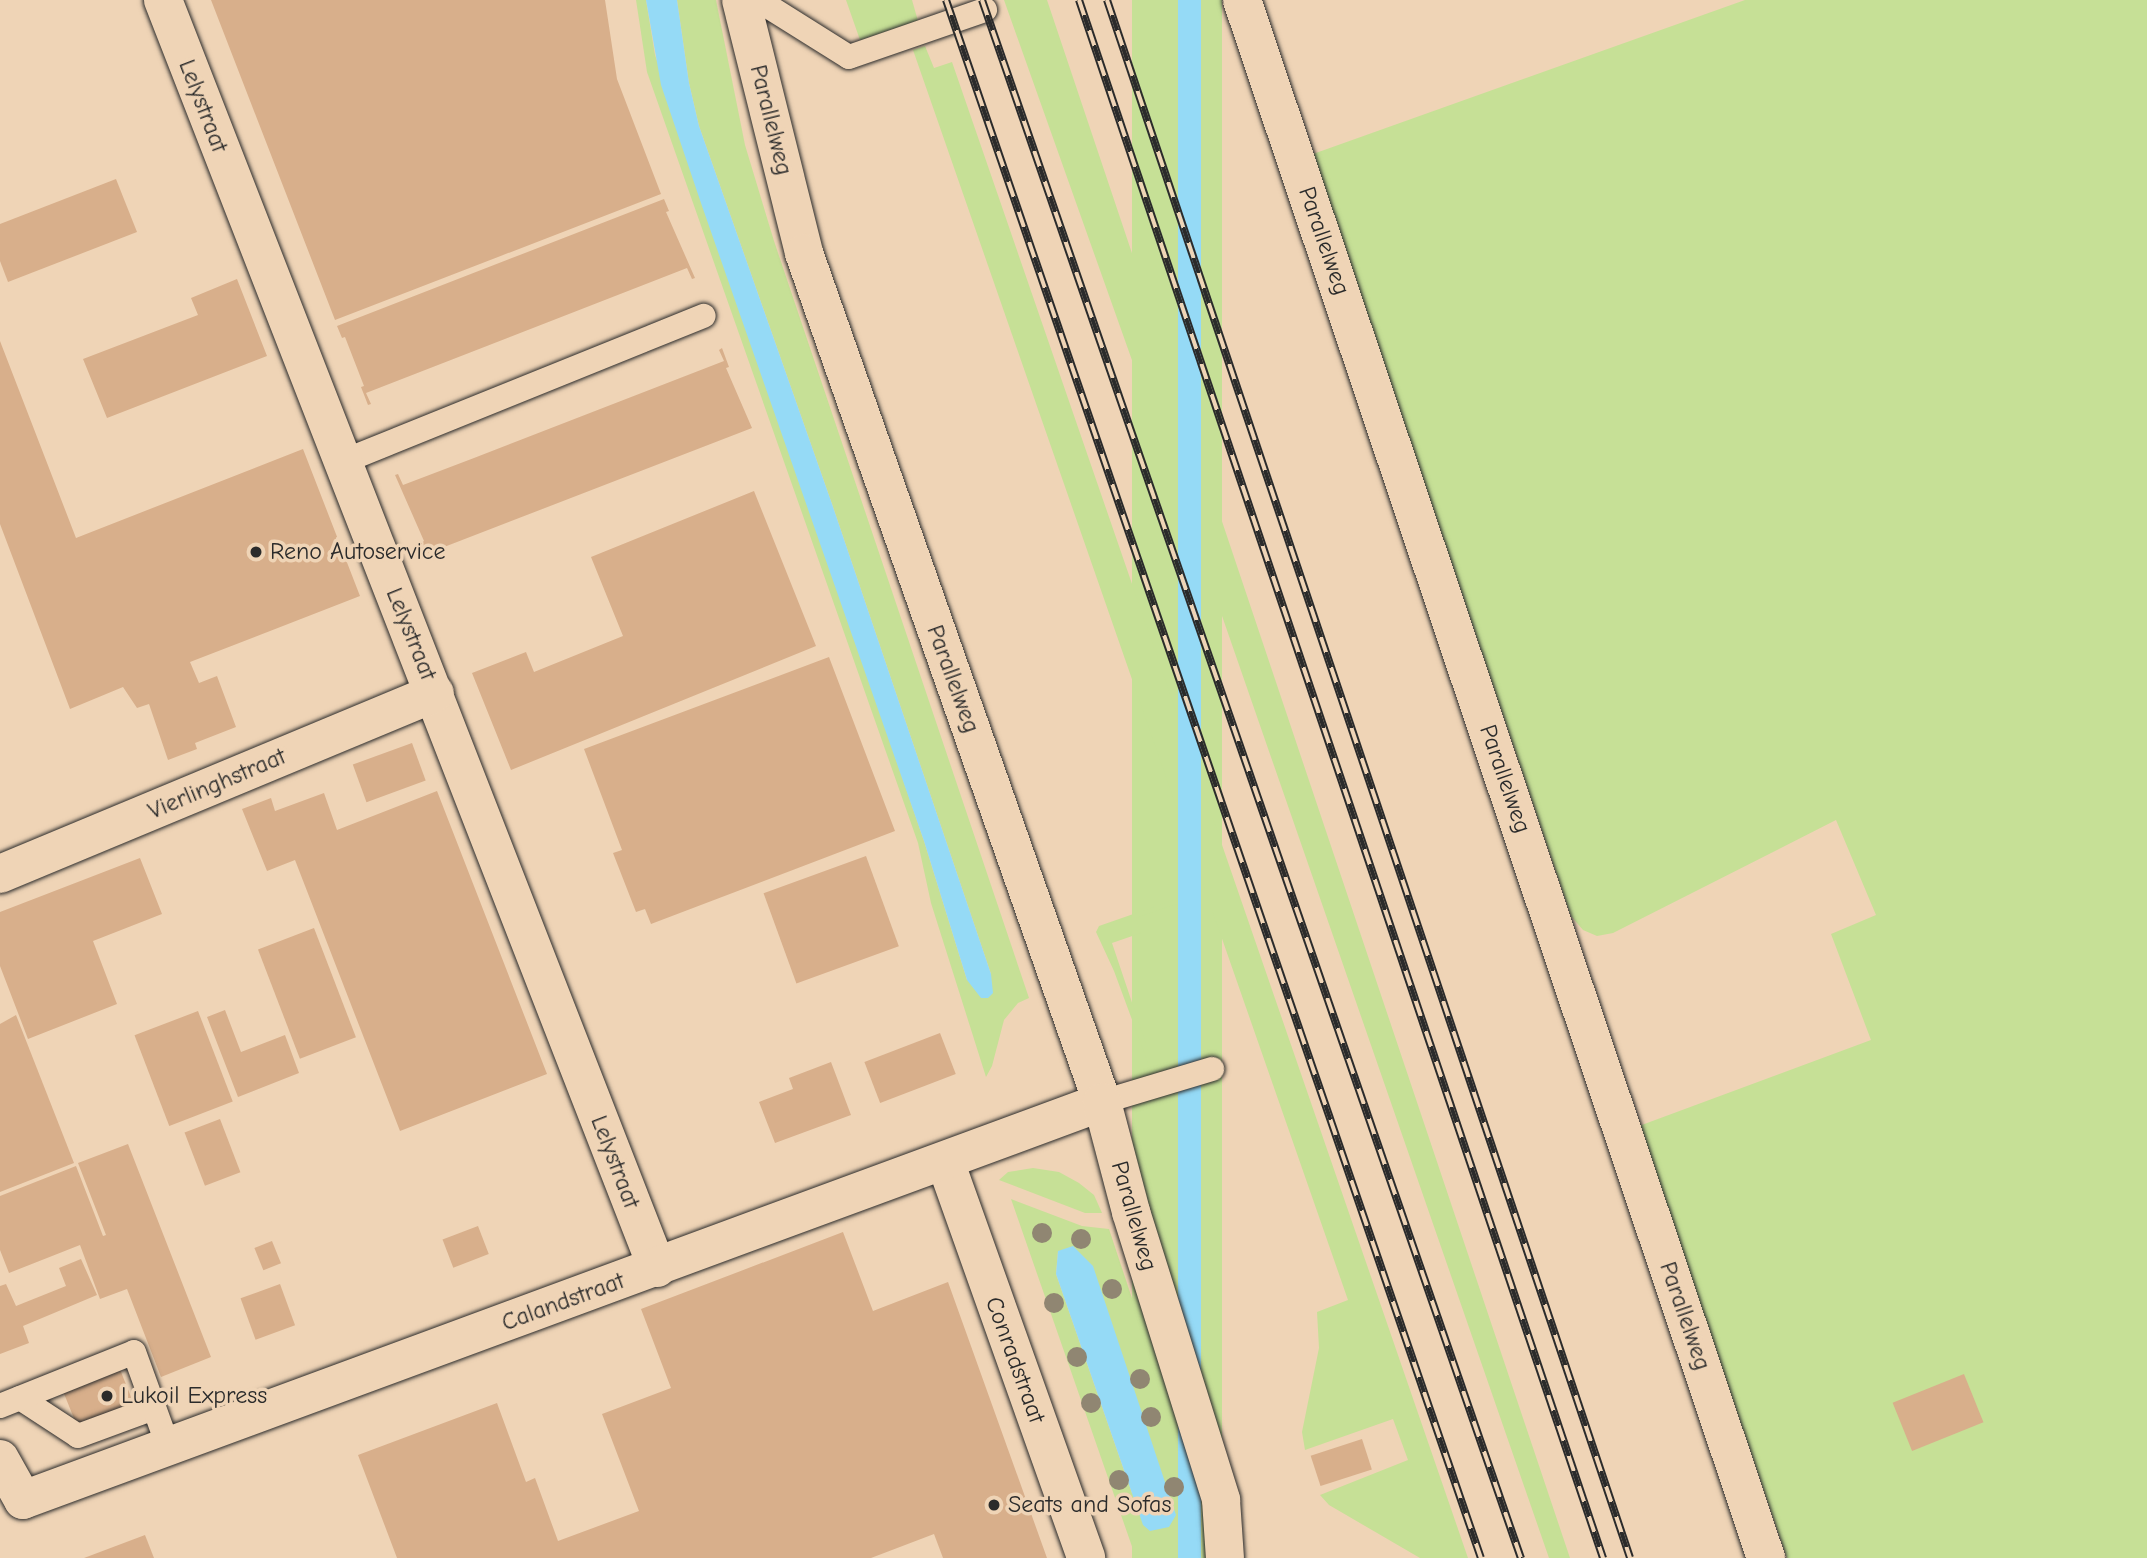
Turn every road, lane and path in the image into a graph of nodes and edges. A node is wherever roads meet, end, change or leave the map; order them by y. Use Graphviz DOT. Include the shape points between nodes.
graph roads {
  1 [pos="163,0"];
  2 [pos="741,0"];
  3 [pos="758,0"];
  4 [pos="1242,0"];
  5 [pos="985,10"];
  6 [pos="704,316"];
  7 [pos="342,462"];
  8 [pos="435,693"];
  9 [pos="0,874"];
  10 [pos="1212,1069"];
  11 [pos="1102,1102"];
  12 [pos="945,1161"];
  13 [pos="657,1268"];
  14 [pos="10,1402"];
  15 [pos="154,1408"];
  16 [pos="168,1446"];
  17 [pos="0,1460"];
  18 [pos="1086,1558"];
  19 [pos="1225,1558"];
  20 [pos="1766,1558"];
  1 -- 7 [label="street, Lelystraat"];
  2 -- 11 [label="street, Parallelweg" via="804,253"];
  3 -- 5 [label="lane" via="849,57"];
  4 -- 20 [label="street, Parallelweg"];
  6 -- 7 [label="lane"];
  7 -- 8 [label="street, Lelystraat"];
  8 -- 9 [label="street, Vierlinghstraat"];
  8 -- 13 [label="street, Lelystraat"];
  10 -- 11 [label="lane"];
  11 -- 12 [label="street, Calandstraat"];
  11 -- 19 [label="street, Parallelweg" via="1131,1212 1222,1500"];
  12 -- 13 [label="street, Calandstraat"];
  12 -- 18 [label="street, Conradstraat"];
  13 -- 16 [label="street, Calandstraat"];
  14 -- 15 [label="lane" via="78,1437"];
  14 -- 15 [label="lane" via="134,1352"];
  15 -- 16 [label="lane"];
  16 -- 17 [label="street, Calandstraat" via="23,1500"];
}
